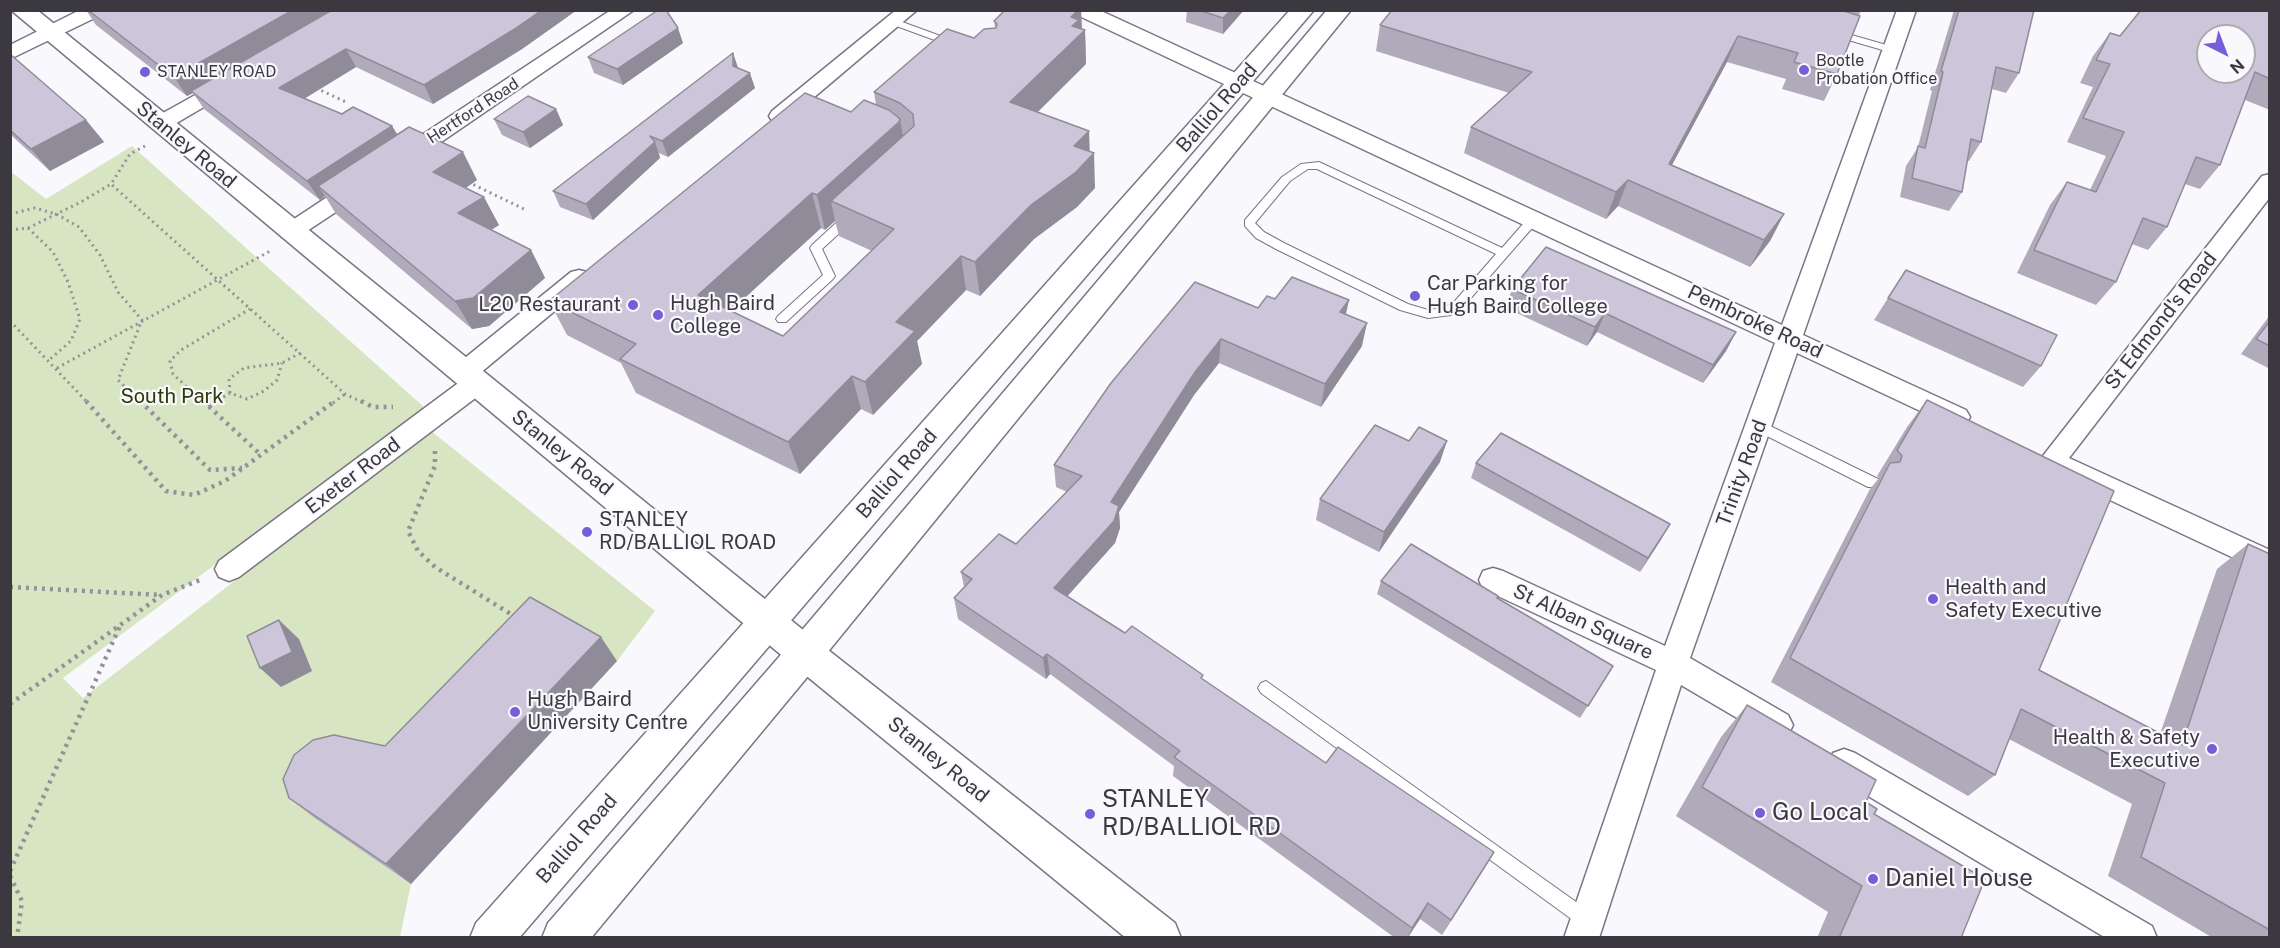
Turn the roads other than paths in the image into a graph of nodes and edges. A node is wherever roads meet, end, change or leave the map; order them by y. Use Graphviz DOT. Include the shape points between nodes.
graph roads {
  1 [pos="22,10"];
  2 [pos="96,10"];
  3 [pos="625,10"];
  4 [pos="1082,10"];
  5 [pos="1303,10"];
  6 [pos="1340,10"];
  7 [pos="1907,10"];
  8 [pos="901,16"];
  9 [pos="1819,28"];
  10 [pos="50,34"];
  11 [pos="963,48"];
  12 [pos="1893,50"];
  13 [pos="10,53"];
  14 [pos="243,76"];
  15 [pos="1240,82"];
  16 [pos="1267,95"];
  17 [pos="166,127"];
  18 [pos="763,129"];
  19 [pos="2270,181"];
  20 [pos="856,211"];
  21 [pos="1534,219"];
  22 [pos="293,234"];
  23 [pos="1503,254"];
  24 [pos="600,262"];
  25 [pos="782,319"];
  26 [pos="1791,339"];
  27 [pos="470,378"];
  28 [pos="1760,426"];
  29 [pos="1979,427"];
  30 [pos="1873,483"];
  31 [pos="2270,563"];
  32 [pos="229,569"];
  33 [pos="1492,580"];
  34 [pos="767,622"];
  35 [pos="805,653"];
  36 [pos="1673,664"];
  37 [pos="1266,688"];
  38 [pos="1584,929"];
  39 [pos="491,938"];
  40 [pos="563,938"];
  41 [pos="1160,938"];
  42 [pos="2140,938"];
  1 -- 10 [label="main road, Stanley Road"];
  2 -- 10 [label="street"];
  3 -- 22 [label="street, Hertford Road"];
  4 -- 15 [label="street, Pembroke Road"];
  5 -- 15 [label="main road, Balliol Road"];
  6 -- 16 [label="main road, Balliol Road"];
  7 -- 12 [label="street, Trinity Road"];
  8 -- 11 [label="lane"];
  8 -- 18 [label="street" via="804,102"];
  9 -- 12 [label="lane"];
  10 -- 13 [label="street"];
  10 -- 17 [label="main road, Stanley Road"];
  12 -- 26 [label="street, Trinity Road"];
  14 -- 17 [label="street"];
  15 -- 16 [label="street, Pembroke Road"];
  15 -- 34 [label="main road, Balliol Road"];
  16 -- 21 [label="street, Pembroke Road"];
  16 -- 35 [label="main road, Balliol Road"];
  17 -- 22 [label="main road, Stanley Road"];
  19 -- 31 [label="street, St Edmond's Road" via="2041,456"];
  20 -- 25 [label="lane" via="816,249 829,276"];
  21 -- 23 [label="lane"];
  21 -- 26 [label="street, Pembroke Road"];
  22 -- 27 [label="main road, Stanley Road"];
  23 -- 23 [label="lane" via="1459,304 1447,312 1428,314 1404,307 1260,236 1250,223 1286,179 1305,166 1319,165"];
  24 -- 27 [label="street, Exeter Road"];
  26 -- 28 [label="street, Trinity Road"];
  26 -- 29 [label="street, Pembroke Road"];
  27 -- 32 [label="street, Exeter Road" via="445,407"];
  27 -- 34 [label="main road, Stanley Road"];
  28 -- 30 [label="lane"];
  28 -- 36 [label="street, Trinity Road"];
  33 -- 36 [label="street, St Alban Square"];
  34 -- 35 [label="main road, Stanley Road"];
  34 -- 39 [label="main road, Balliol Road"];
  35 -- 40 [label="main road, Balliol Road"];
  35 -- 41 [label="main road, Stanley Road"];
  36 -- 38 [label="street, Trinity Road"];
  36 -- 42 [label="street, St Alban Square"];
  37 -- 38 [label="lane"];
}
